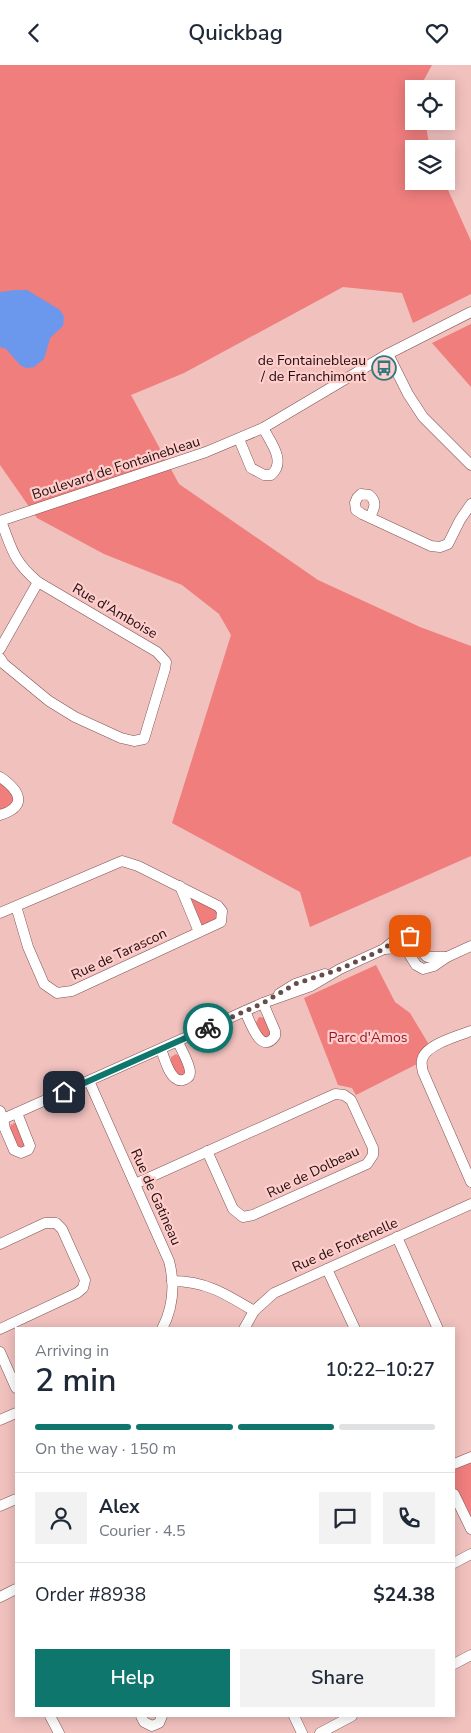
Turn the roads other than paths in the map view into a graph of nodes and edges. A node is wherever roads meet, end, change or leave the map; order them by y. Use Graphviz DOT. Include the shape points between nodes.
graph roads {
  1 [pos="471,313"];
  2 [pos="388,354"];
  3 [pos="263,428"];
  4 [pos="239,439"];
  5 [pos="471,465"];
  6 [pos="471,504"];
  7 [pos="370,517"];
  8 [pos="0,521"];
  9 [pos="38,582"];
  10 [pos="0,649"];
  11 [pos="0,658"];
  12 [pos="0,777"];
  13 [pos="0,815"];
  14 [pos="180,886"];
  15 [pos="16,907"];
  16 [pos="0,913"];
  17 [pos="198,933"];
  18 [pos="471,946"];
  19 [pos="384,949"];
  20 [pos="447,957"];
  21 [pos="263,1003"];
  22 [pos="245,1011"];
  23 [pos="471,1031"];
  24 [pos="178,1041"];
  25 [pos="161,1049"];
  26 [pos="89,1081"];
  27 [pos="17,1113"];
  28 [pos="2,1115"];
  29 [pos="207,1151"];
  30 [pos="471,1182"];
  31 [pos="135,1184"];
  32 [pos="471,1204"];
  33 [pos="397,1237"];
  34 [pos="0,1244"];
  35 [pos="327,1269"];
  36 [pos="172,1281"];
  37 [pos="254,1311"];
  38 [pos="163,1327"];
  39 [pos="245,1327"];
  40 [pos="353,1327"];
  41 [pos="437,1327"];
  42 [pos="0,1329"];
  43 [pos="0,1352"];
  44 [pos="15,1386"];
  45 [pos="15,1413"];
  46 [pos="0,1420"];
  47 [pos="471,1457"];
  48 [pos="455,1464"];
  49 [pos="455,1496"];
  50 [pos="15,1499"];
  51 [pos="0,1506"];
  52 [pos="471,1529"];
  53 [pos="471,1554"];
  54 [pos="455,1562"];
  55 [pos="15,1590"];
  56 [pos="0,1597"];
  57 [pos="471,1655"];
  58 [pos="455,1663"];
  59 [pos="51,1717"];
  60 [pos="142,1717"];
  61 [pos="162,1717"];
  62 [pos="294,1717"];
  63 [pos="350,1717"];
  64 [pos="59,1733"];
  65 [pos="302,1733"];
  66 [pos="320,1733"];
  1 -- 2 [label="street, Boulevard de Fontainebleau"];
  2 -- 3 [label="street, Boulevard de Fontainebleau"];
  2 -- 5 [label="street" via="423,417"];
  3 -- 4 [label="street, Boulevard de Fontainebleau"];
  3 -- 4 [label="street" via="278,459 278,466 272,474 266,475 251,468"];
  4 -- 8 [label="street, Boulevard de Fontainebleau"];
  6 -- 7 [label="street" via="450,542 440,547 431,546"];
  8 -- 9 [label="street, Rue d'Amboise" via="15,559"];
  9 -- 10 [label="street"];
  9 -- 11 [label="street, Rue d'Amboise" via="163,657 166,669 144,739 121,738 75,717 49,701"];
  12 -- 13 [label="street" via="18,794 15,808"];
  14 -- 15 [label="street, Rue de Tarascon" via="122,861"];
  14 -- 17 [label="street"];
  14 -- 17 [label="street, Rue de Tarascon" via="222,911 222,922"];
  15 -- 16 [label="street, Rue de Tarascon"];
  15 -- 17 [label="street, Rue de Tarascon" via="44,984 57,993 72,991"];
  18 -- 20 [label="street"];
  19 -- 20 [label="street" via="406,949 416,965 423,969"];
  19 -- 20 [label="street" via="396,939 410,936 416,939 426,956"];
  19 -- 21 [label="street" via="340,969 295,984"];
  21 -- 22 [label="street"];
  21 -- 22 [label="street" via="276,1034 269,1042 259,1039"];
  22 -- 24 [label="street"];
  23 -- 30 [label="street" via="431,1048 421,1062"];
  24 -- 25 [label="street"];
  24 -- 25 [label="street" via="190,1070 189,1077 185,1079 174,1077"];
  25 -- 26 [label="street"];
  26 -- 27 [label="street"];
  26 -- 31 [label="street, Rue de Gatineau"];
  27 -- 28 [label="street"];
  27 -- 28 [label="street" via="30,1144 25,1152 14,1150 4,1129"];
  29 -- 29 [label="street, Rue de Dolbeau" via="233,1209 243,1217 367,1164 373,1155 351,1100 335,1094"];
  29 -- 31 [label="street, Rue de Dolbeau"];
  31 -- 36 [label="street, Rue de Gatineau" via="165,1251"];
  32 -- 33 [label="street, Rue de Fontenelle"];
  33 -- 35 [label="street, Rue de Fontenelle"];
  33 -- 41 [label="street"];
  34 -- 42 [label="street" via="45,1223 56,1223 62,1229 85,1281 77,1293"];
  35 -- 37 [label="street, Rue de Fontenelle" via="274,1293"];
  35 -- 40 [label="street"];
  36 -- 37 [label="street" via="216,1289"];
  36 -- 38 [label="street, Rue de Gatineau" via="171,1304"];
  37 -- 39 [label="street, Rue de Fontenelle"];
  43 -- 44 [label="street"];
  45 -- 46 [label="street"];
  47 -- 48 [label="street"];
  49 -- 52 [label="street"];
  50 -- 51 [label="street"];
  53 -- 54 [label="street"];
  55 -- 56 [label="street"];
  57 -- 58 [label="street"];
  59 -- 64 [label="street"];
  60 -- 61 [label="street" via="152,1726 159,1723"];
  62 -- 65 [label="street"];
  63 -- 66 [label="street"];
}
